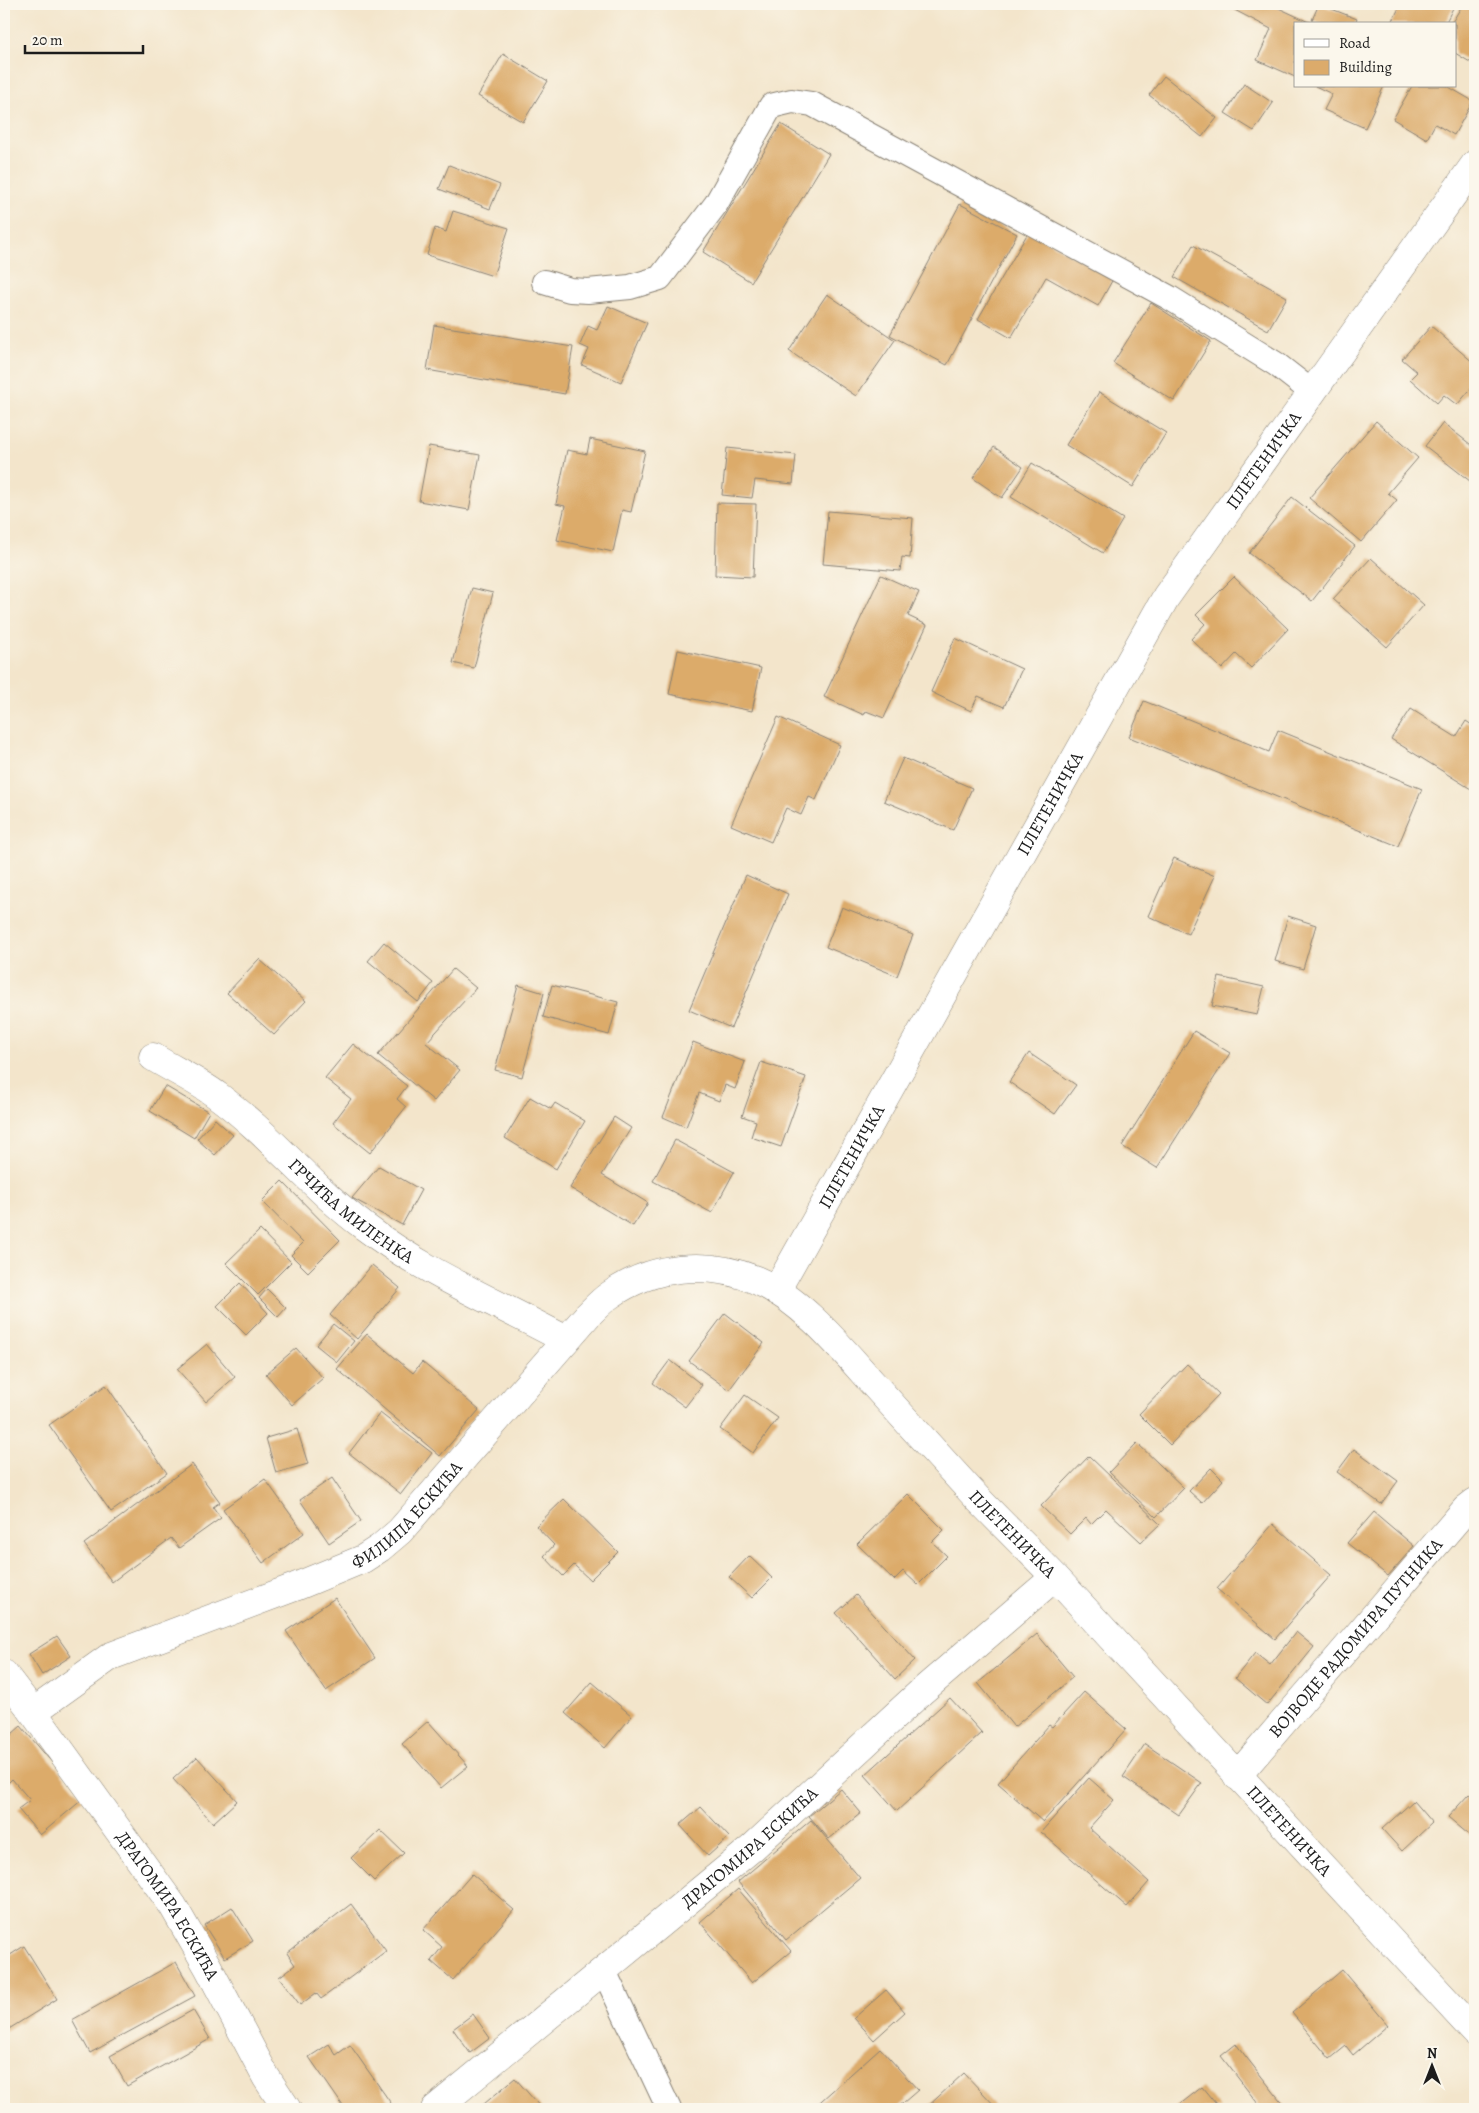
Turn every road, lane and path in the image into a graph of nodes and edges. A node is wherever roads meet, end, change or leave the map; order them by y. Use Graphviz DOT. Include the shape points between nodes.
graph roads {
  1 [pos="1475,164"];
  2 [pos="544,282"];
  3 [pos="1312,392"];
  4 [pos="153,1057"];
  5 [pos="776,1291"];
  6 [pos="566,1340"];
  7 [pos="1475,1502"];
  8 [pos="1055,1577"];
  9 [pos="4,1674"];
  10 [pos="33,1712"];
  11 [pos="1237,1776"];
  12 [pos="604,1972"];
  13 [pos="1475,2032"];
  14 [pos="286,2109"];
  15 [pos="435,2109"];
  16 [pos="669,2109"];
  1 -- 3 [label="street, ПЛЕТЕНИЧКА"];
  2 -- 3 [label="lane" via="570,290 588,291 630,287 660,278 716,204 771,106 792,101 812,104 1170,298 1276,364"];
  3 -- 5 [label="street, ПЛЕТЕНИЧКА" via="1166,597"];
  4 -- 6 [label="street, ГРЧИЋА МИЛЕНКА" via="218,1095 364,1227 455,1284"];
  5 -- 6 [label="street, ФИЛИПА ЕСКИЋА" via="734,1272 682,1268 656,1273 608,1296"];
  5 -- 8 [label="street, ПЛЕТЕНИЧКА" via="847,1354"];
  6 -- 10 [label="street, ФИЛИПА ЕСКИЋА" via="400,1532 363,1560 111,1656"];
  7 -- 11 [label="street, ВОЈВОДЕ РАДОМИРА ПУТНИКА" via="1395,1590"];
  8 -- 11 [label="street, ПЛЕТЕНИЧКА"];
  8 -- 12 [label="street, ДРАГОМИРА ЕСКИЋА" via="921,1692 752,1848"];
  9 -- 10 [label="street"];
  10 -- 14 [label="street, ДРАГОМИРА ЕСКИЋА" via="173,1906"];
  11 -- 13 [label="street, ПЛЕТЕНИЧКА"];
  12 -- 15 [label="street, ДРАГОМИРА ЕСКИЋА"];
  12 -- 16 [label="lane"];
}
